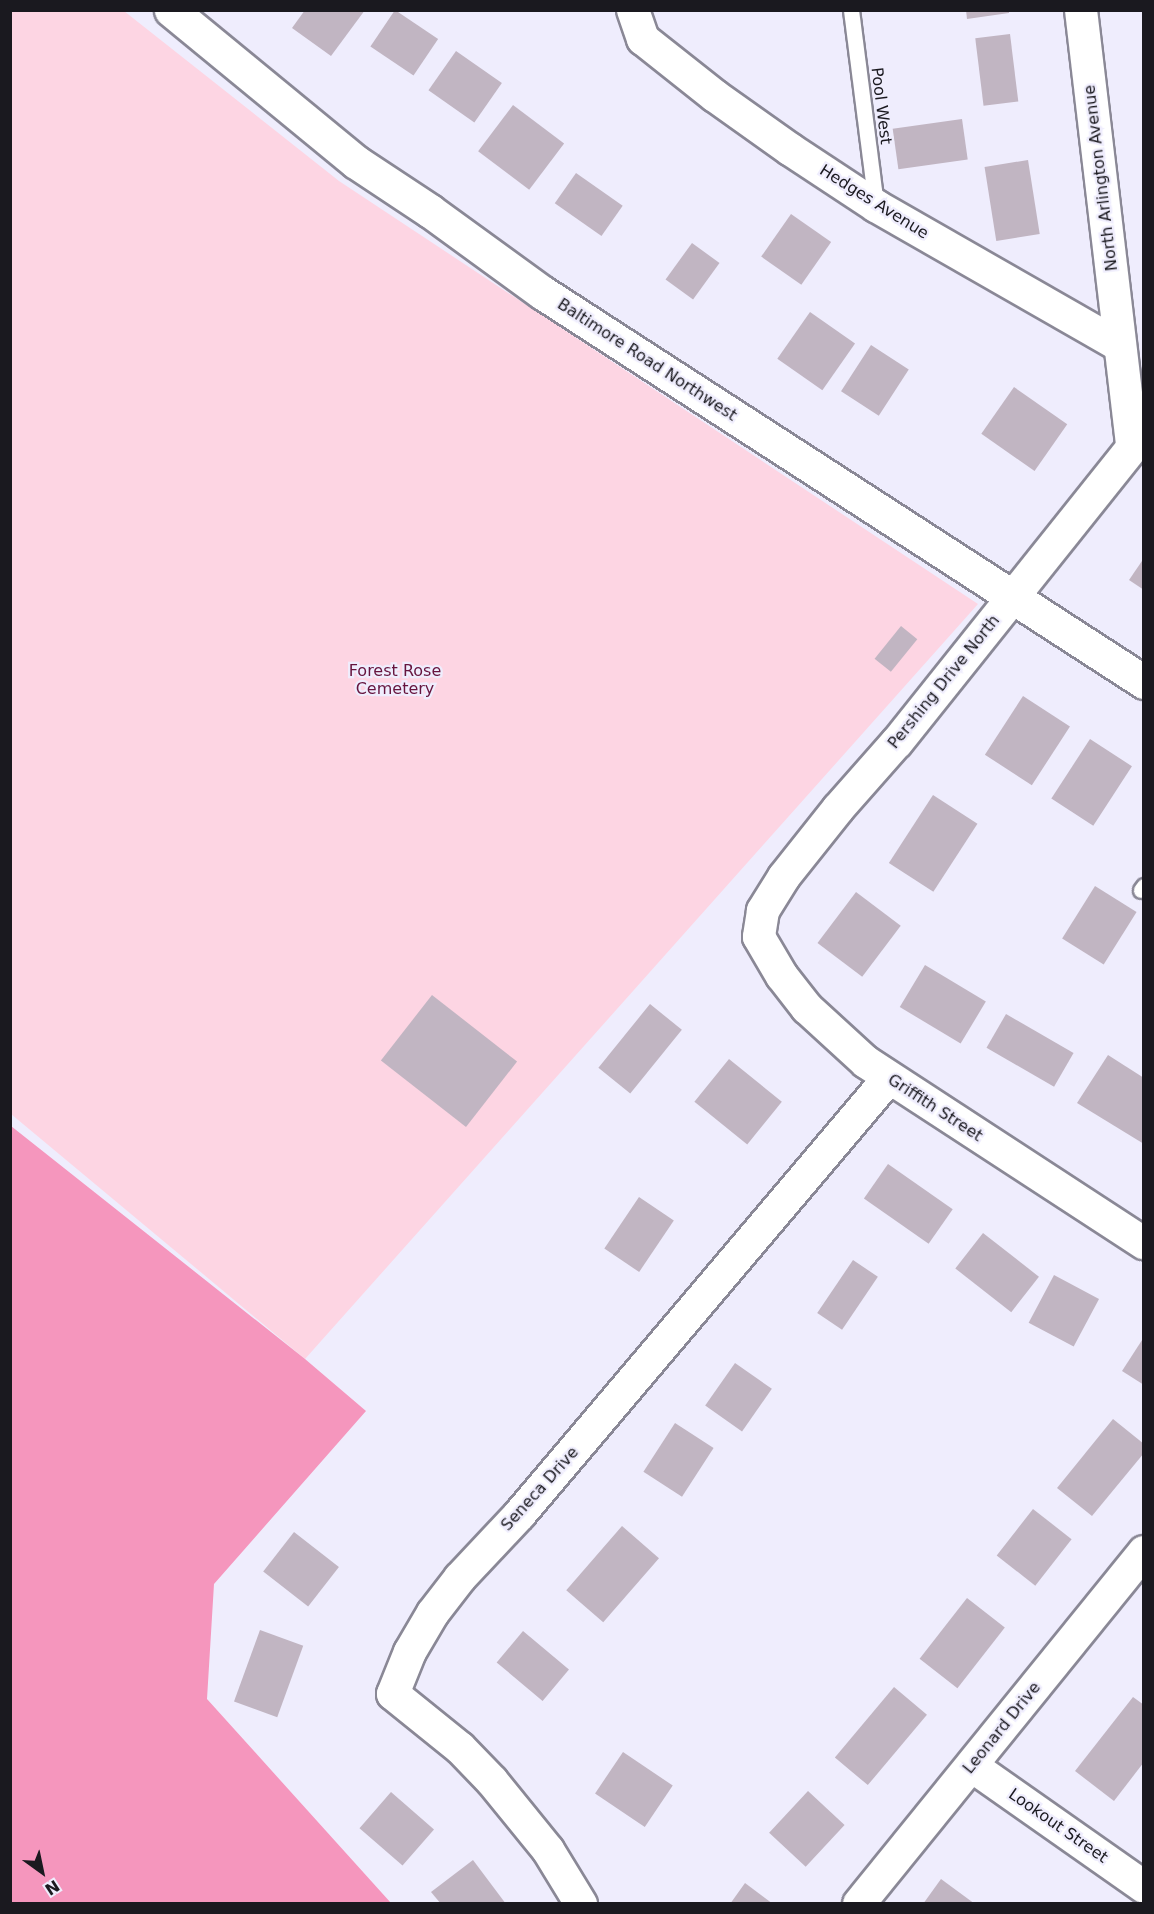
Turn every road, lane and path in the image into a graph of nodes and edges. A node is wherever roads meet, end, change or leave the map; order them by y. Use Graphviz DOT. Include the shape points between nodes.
graph roads {
  1 [pos="171,10"];
  2 [pos="851,10"];
  3 [pos="1081,10"];
  4 [pos="638,25"];
  5 [pos="876,206"];
  6 [pos="1119,345"];
  7 [pos="1138,440"];
  8 [pos="1013,597"];
  9 [pos="1143,682"];
  10 [pos="759,937"];
  11 [pos="889,1078"];
  12 [pos="1143,1243"];
  13 [pos="1143,1552"];
  14 [pos="972,1766"];
  15 [pos="1143,1887"];
  16 [pos="581,1904"];
  17 [pos="859,1904"];
  1 -- 8 [label="main road, Baltimore Road Northwest" via="356,162 543,293"];
  2 -- 5 [label="lane, Pool West"];
  3 -- 6 [label="street, North Arlington Avenue"];
  4 -- 5 [label="street, Hedges Avenue" via="715,96"];
  5 -- 6 [label="street, Hedges Avenue"];
  6 -- 7 [label="street, North Arlington Avenue"];
  7 -- 8 [label="street, Pershing Drive North"];
  8 -- 9 [label="main road, Baltimore Road Northwest"];
  8 -- 10 [label="street, Pershing Drive North" via="784,877 763,910"];
  10 -- 11 [label="street, Griffith Street" via="807,1008"];
  11 -- 12 [label="street, Griffith Street"];
  11 -- 16 [label="street, Seneca Drive" via="551,1478 459,1578 410,1652 393,1694 492,1780 548,1850"];
  13 -- 14 [label="street, Leonard Drive"];
  14 -- 15 [label="street, Lookout Street"];
  14 -- 17 [label="street, Leonard Drive"];
}
